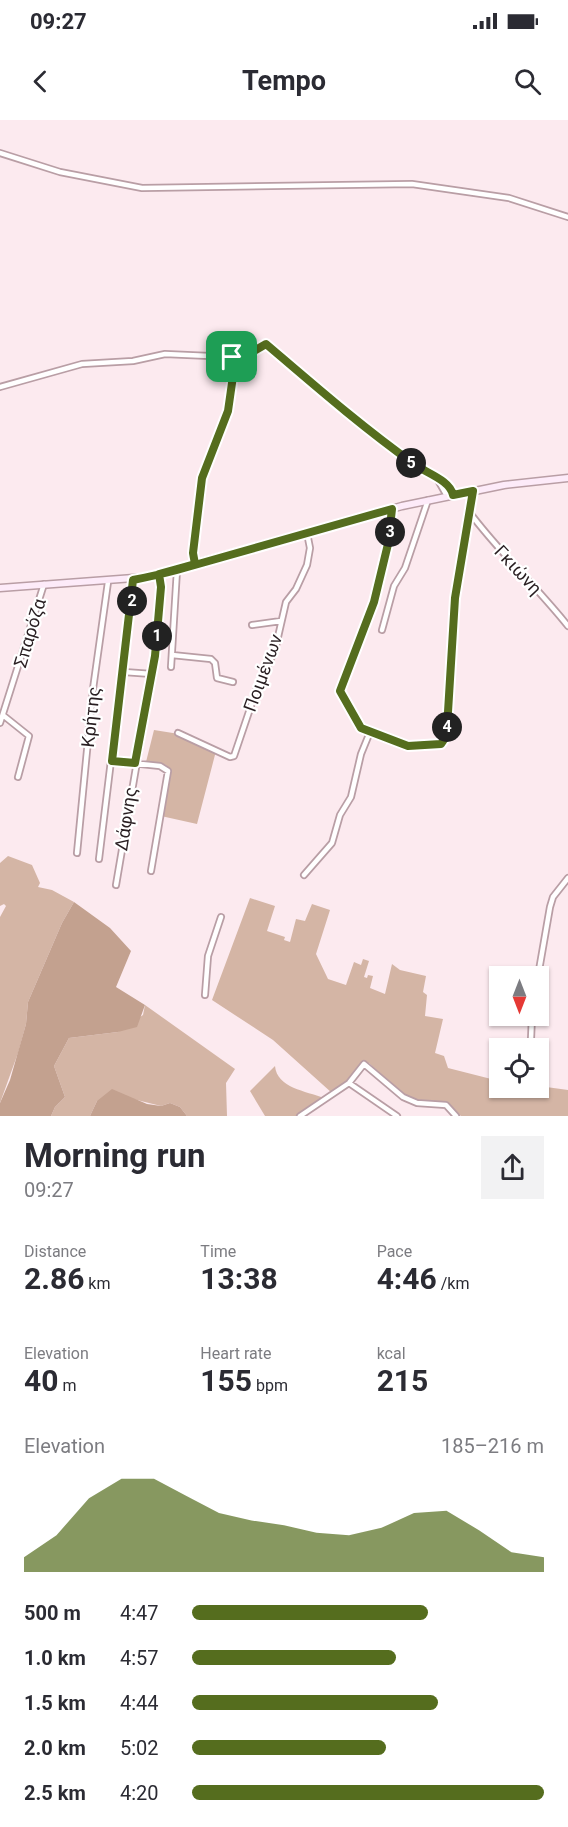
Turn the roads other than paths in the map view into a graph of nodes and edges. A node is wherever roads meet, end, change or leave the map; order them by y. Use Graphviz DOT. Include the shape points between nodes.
graph roads {
  1 [pos="0,153"];
  2 [pos="568,217"];
  3 [pos="232,357"];
  4 [pos="0,387"];
  5 [pos="568,478"];
  6 [pos="473,491"];
  7 [pos="450,495"];
  8 [pos="428,500"];
  9 [pos="392,509"];
  10 [pos="470,513"];
  11 [pos="307,533"];
  12 [pos="195,564"];
  13 [pos="177,570"];
  14 [pos="159,574"];
  15 [pos="133,580"];
  16 [pos="108,582"];
  17 [pos="44,584"];
  18 [pos="0,588"];
  19 [pos="281,621"];
  20 [pos="252,625"];
  21 [pos="568,626"];
  22 [pos="382,630"];
  23 [pos="172,655"];
  24 [pos="171,667"];
  25 [pos="124,672"];
  26 [pos="152,674"];
  27 [pos="233,682"];
  28 [pos="4,716"];
  29 [pos="0,723"];
  30 [pos="370,732"];
  31 [pos="178,733"];
  32 [pos="112,761"];
  33 [pos="135,763"];
  34 [pos="18,777"];
  35 [pos="77,853"];
  36 [pos="99,860"];
  37 [pos="151,871"];
  38 [pos="304,875"];
  39 [pos="568,878"];
  40 [pos="116,885"];
  41 [pos="221,917"];
  42 [pos="540,966"];
  43 [pos="205,995"];
  44 [pos="349,1083"];
  45 [pos="300,1116"];
  46 [pos="397,1116"];
  47 [pos="456,1116"];
  1 -- 2 [label="street" via="60,172 142,188 412,184 509,198"];
  3 -- 4 [label="street" via="165,354 133,361 82,364"];
  3 -- 7 [label="street" via="266,344 338,405 447,484"];
  3 -- 12 [label="street" via="228,411 202,478"];
  5 -- 6 [label="main road"];
  6 -- 7 [label="main road"];
  6 -- 10 [label="street"];
  7 -- 8 [label="main road"];
  8 -- 9 [label="main road"];
  8 -- 22 [label="street" via="405,568 394,586"];
  9 -- 11 [label="main road"];
  9 -- 30 [label="street" via="374,602 340,691 361,728"];
  10 -- 21 [label="street, Γκιώνη"];
  10 -- 30 [label="street" via="455,598 445,738 441,744 408,746"];
  11 -- 12 [label="main road"];
  11 -- 19 [label="street, Ποιμένων" via="307,565 286,602"];
  12 -- 13 [label="main road"];
  13 -- 14 [label="main road"];
  13 -- 23 [label="street"];
  14 -- 15 [label="main road"];
  14 -- 26 [label="street, Δάφνης"];
  15 -- 16 [label="main road"];
  15 -- 25 [label="street"];
  16 -- 17 [label="main road"];
  16 -- 35 [label="street, Κρήτης"];
  17 -- 18 [label="main road"];
  17 -- 28 [label="street, Σπαρόζα"];
  19 -- 20 [label="street"];
  19 -- 31 [label="street, Ποιμένων" via="275,650 257,688 234,756"];
  23 -- 24 [label="street"];
  23 -- 27 [label="street" via="211,659 217,678"];
  25 -- 26 [label="street"];
  25 -- 32 [label="street"];
  26 -- 33 [label="street, Δάφνης"];
  28 -- 29 [label="street, Σπαρόζα"];
  28 -- 34 [label="street" via="29,736"];
  30 -- 38 [label="street" via="351,797 340,815 332,843"];
  32 -- 33 [label="street"];
  32 -- 36 [label="street"];
  33 -- 37 [label="street" via="168,771"];
  33 -- 40 [label="street, Δάφνης"];
  39 -- 42 [label="street" via="553,897"];
  41 -- 43 [label="street" via="208,956"];
  44 -- 45 [label="street"];
  44 -- 46 [label="street"];
  44 -- 47 [label="street" via="364,1064 368,1065 403,1097 446,1105"];
}
